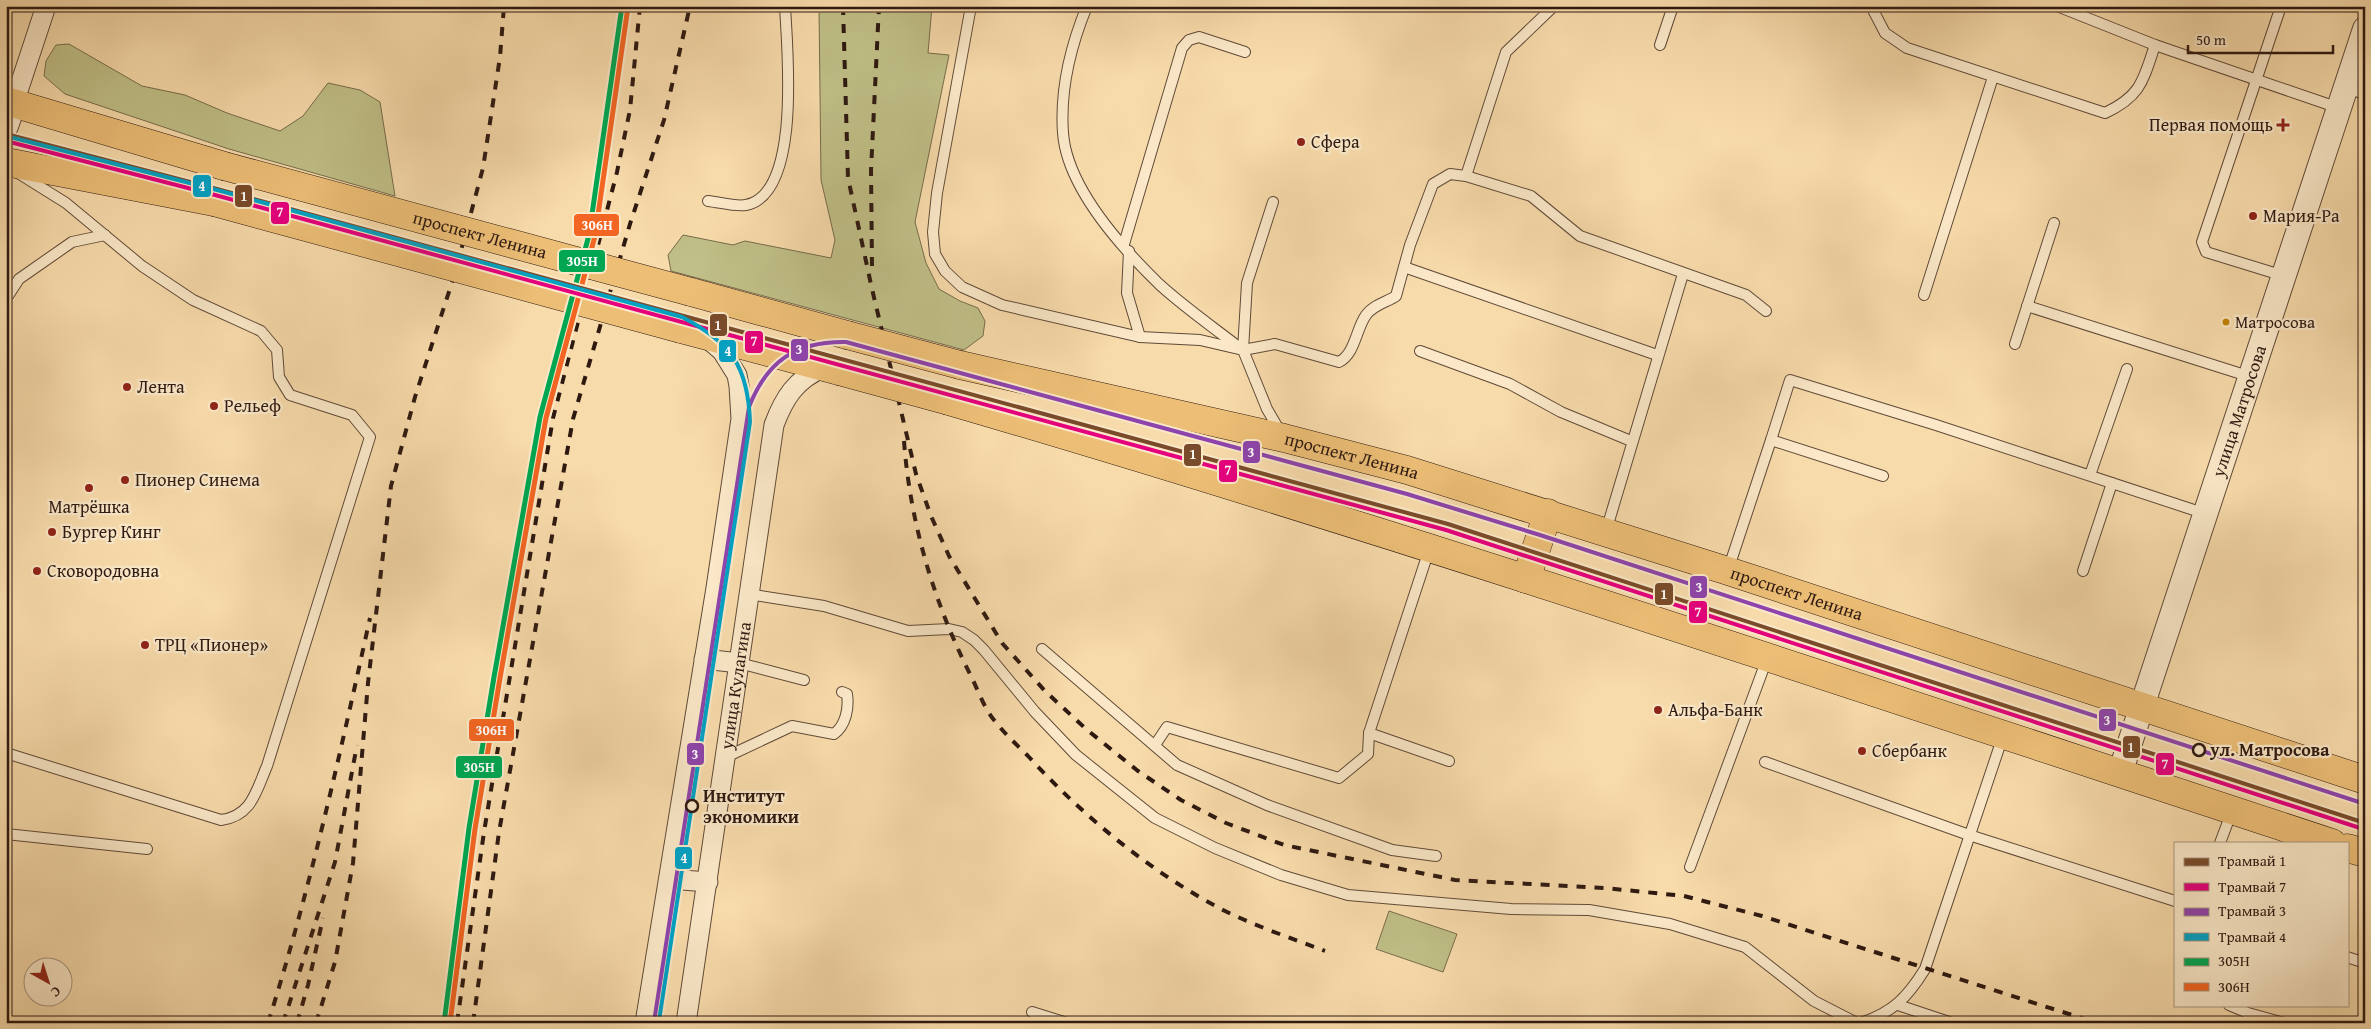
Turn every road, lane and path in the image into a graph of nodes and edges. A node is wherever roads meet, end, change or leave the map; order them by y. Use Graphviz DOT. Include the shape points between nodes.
graph roads {
  1 [pos="46,6"];
  2 [pos="786,6"];
  3 [pos="971,6"];
  4 [pos="1087,6"];
  5 [pos="1554,6"];
  6 [pos="1673,6"];
  7 [pos="1871,6"];
  8 [pos="2057,6"];
  9 [pos="2280,6"];
  10 [pos="2365,29"];
  11 [pos="1660,45"];
  12 [pos="2155,45"];
  13 [pos="1245,52"];
  14 [pos="1993,77"];
  15 [pos="2256,80"];
  16 [pos="2350,97"];
  17 [pos="9,110"];
  18 [pos="6,162"];
  19 [pos="6,166"];
  20 [pos="1466,176"];
  21 [pos="708,201"];
  22 [pos="1273,202"];
  23 [pos="2054,223"];
  24 [pos="104,235"];
  25 [pos="1126,248"];
  26 [pos="1404,267"];
  27 [pos="1683,274"];
  28 [pos="2284,276"];
  29 [pos="1924,295"];
  30 [pos="6,299"];
  31 [pos="2027,306"];
  32 [pos="1766,311"];
  33 [pos="692,332"];
  34 [pos="1140,337"];
  35 [pos="2015,344"];
  36 [pos="1242,350"];
  37 [pos="1420,351"];
  38 [pos="1657,355"];
  39 [pos="831,369"];
  40 [pos="2127,369"];
  41 [pos="2251,376"];
  42 [pos="1284,438"];
  43 [pos="1631,440"];
  44 [pos="1771,440"];
  45 [pos="2090,475"];
  46 [pos="1883,476"];
  47 [pos="2112,483"];
  48 [pos="1548,513"];
  49 [pos="2206,514"];
  50 [pos="1606,532"];
  51 [pos="1429,549"];
  52 [pos="1728,571"];
  53 [pos="2082,571"];
  54 [pos="1526,580"];
  55 [pos="716,588"];
  56 [pos="748,594"];
  57 [pos="1042,649"];
  58 [pos="1767,658"];
  59 [pos="704,659"];
  60 [pos="739,664"];
  61 [pos="804,680"];
  62 [pos="842,692"];
  63 [pos="2143,708"];
  64 [pos="1369,733"];
  65 [pos="2003,735"];
  66 [pos="1155,745"];
  67 [pos="6,753"];
  68 [pos="726,757"];
  69 [pos="1449,760"];
  70 [pos="1765,762"];
  71 [pos="2120,774"];
  72 [pos="2365,780"];
  73 [pos="2232,810"];
  74 [pos="6,834"];
  75 [pos="1969,835"];
  76 [pos="2220,842"];
  77 [pos="2329,842"];
  78 [pos="2348,848"];
  79 [pos="147,849"];
  80 [pos="2365,853"];
  81 [pos="1436,856"];
  82 [pos="1690,867"];
  83 [pos="669,879"];
  84 [pos="708,882"];
  85 [pos="2174,902"];
  86 [pos="2348,957"];
  87 [pos="2365,963"];
  88 [pos="1898,1005"];
  89 [pos="2231,1006"];
  90 [pos="1032,1012"];
  91 [pos="645,1023"];
  92 [pos="686,1023"];
  93 [pos="1067,1023"];
  94 [pos="1857,1023"];
  95 [pos="1860,1023"];
  96 [pos="1952,1023"];
  97 [pos="2284,1023"];
  1 -- 17 [label="street"];
  2 -- 21 [label="lane" via="789,112 782,155 773,182 762,196 746,205"];
  3 -- 34 [label="lane" via="937,193 933,232 935,254 945,271 962,287 1002,305"];
  4 -- 25 [label="lane" via="1066,78 1063,133 1079,184 1098,215"];
  5 -- 20 [label="lane" via="1506,52"];
  6 -- 11 [label="lane"];
  7 -- 14 [label="lane" via="1885,33 1907,48"];
  8 -- 12 [label="lane"];
  9 -- 15 [label="lane"];
  10 -- 16 [label="street, улица Матросова"];
  12 -- 14 [label="lane" via="2142,84 2120,106 2105,113"];
  12 -- 15 [label="lane"];
  13 -- 25 [label="lane" via="1199,37 1188,40 1182,48"];
  14 -- 29 [label="lane"];
  15 -- 16 [label="lane"];
  15 -- 28 [label="lane" via="2202,242 2206,252"];
  16 -- 28 [label="street, улица Матросова"];
  17 -- 42 [label="main road, проспект Ленина, bridge" via="960,366"];
  18 -- 33 [label="main road, bridge" via="214,202"];
  19 -- 24 [label="lane" via="66,203"];
  20 -- 26 [label="lane" via="1450,174 1433,184"];
  20 -- 27 [label="lane" via="1532,196 1580,236"];
  22 -- 36 [label="lane" via="1247,284"];
  23 -- 31 [label="lane"];
  24 -- 30 [label="lane" via="72,242 19,279"];
  24 -- 67 [label="lane" via="142,266 193,300 261,331 277,350 279,377 290,394 352,415 370,438 267,766 248,808 232,818 221,820"];
  25 -- 34 [label="lane" via="1127,293"];
  25 -- 36 [label="lane" via="1160,285"];
  26 -- 36 [label="lane" via="1396,296 1368,313 1346,358 1340,362 1275,344"];
  26 -- 38 [label="lane"];
  27 -- 32 [label="lane" via="1746,294"];
  27 -- 38 [label="lane"];
  28 -- 41 [label="street, улица Матросова"];
  31 -- 35 [label="lane"];
  31 -- 41 [label="lane"];
  33 -- 39 [label="main road"];
  33 -- 55 [label="street, улица Кулагина" via="722,351 740,386 741,419"];
  34 -- 36 [label="lane" via="1200,340"];
  36 -- 42 [label="lane" via="1267,409"];
  37 -- 43 [label="lane" via="1510,384 1561,412"];
  38 -- 43 [label="lane"];
  39 -- 51 [label="main road, bridge" via="1139,456"];
  39 -- 56 [label="street, улица Кулагина" via="809,374 794,385 774,425"];
  40 -- 45 [label="lane"];
  41 -- 49 [label="street, улица Матросова"];
  42 -- 48 [label="main road, проспект Ленина" via="1407,470"];
  43 -- 50 [label="lane"];
  44 -- 45 [label="lane" via="1790,380"];
  44 -- 46 [label="lane"];
  44 -- 52 [label="lane"];
  45 -- 47 [label="lane"];
  47 -- 49 [label="lane"];
  47 -- 53 [label="lane"];
  48 -- 50 [label="main road, проспект Ленина"];
  48 -- 54 [label="main road"];
  49 -- 63 [label="street, улица Матросова"];
  50 -- 52 [label="main road, проспект Ленина"];
  51 -- 54 [label="main road"];
  51 -- 64 [label="lane"];
  52 -- 63 [label="main road, проспект Ленина"];
  54 -- 58 [label="main road"];
  55 -- 56 [label="street"];
  55 -- 59 [label="street, улица Кулагина"];
  56 -- 60 [label="street, улица Кулагина"];
  56 -- 94 [label="lane" via="824,606 908,631 949,629 962,632 984,650 1076,755 1155,818 1215,848 1281,875 1348,895 1512,908 1589,910 1670,924 1745,947 1814,1001"];
  57 -- 66 [label="lane"];
  58 -- 65 [label="main road"];
  58 -- 82 [label="lane"];
  59 -- 60 [label="street"];
  59 -- 83 [label="street, улица Кулагина"];
  60 -- 61 [label="lane"];
  60 -- 68 [label="street, улица Кулагина"];
  62 -- 68 [label="lane" via="846,694 848,705 841,729 834,734 792,726"];
  63 -- 71 [label="street, улица Матросова"];
  63 -- 72 [label="main road, проспект Ленина"];
  64 -- 66 [label="lane" via="1368,754 1339,778 1167,727"];
  64 -- 69 [label="lane"];
  65 -- 71 [label="main road"];
  65 -- 75 [label="lane"];
  66 -- 81 [label="lane" via="1177,765 1267,805 1392,850"];
  68 -- 84 [label="street, улица Кулагина"];
  70 -- 75 [label="lane"];
  71 -- 73 [label="main road"];
  73 -- 76 [label="lane"];
  73 -- 77 [label="main road"];
  74 -- 79 [label="lane"];
  75 -- 85 [label="lane"];
  75 -- 88 [label="lane" via="1925,969"];
  78 -- 80 [label="main road"];
  83 -- 84 [label="street"];
  83 -- 91 [label="street, улица Кулагина"];
  84 -- 92 [label="street, улица Кулагина"];
  86 -- 87 [label="lane"];
  88 -- 95 [label="lane" via="1882,1016"];
  88 -- 96 [label="lane"];
  89 -- 97 [label="lane"];
  90 -- 93 [label="lane"];
}
